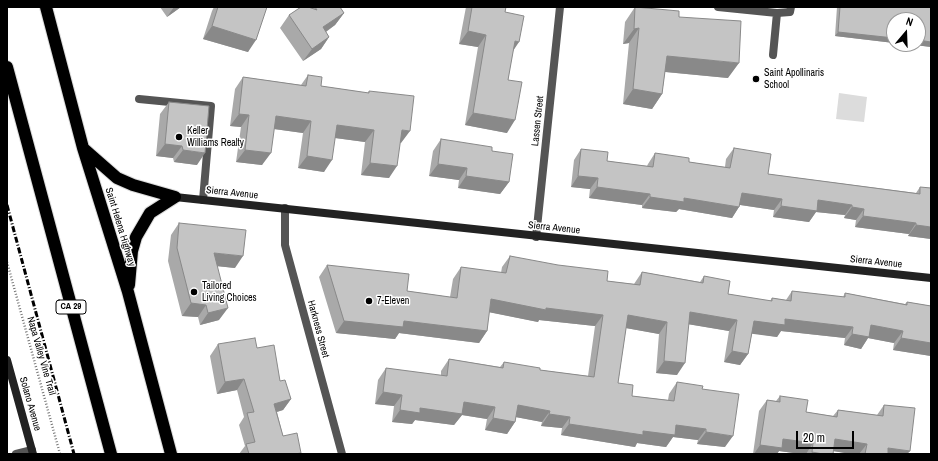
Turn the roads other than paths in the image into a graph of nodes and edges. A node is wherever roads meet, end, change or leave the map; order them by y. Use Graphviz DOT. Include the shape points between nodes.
graph roads {
  1 [pos="46,7"];
  2 [pos="560,7"];
  3 [pos="718,7"];
  4 [pos="791,7"];
  5 [pos="777,14"];
  6 [pos="773,55"];
  7 [pos="7,66"];
  8 [pos="139,99"];
  9 [pos="83,148"];
  10 [pos="175,197"];
  11 [pos="203,200"];
  12 [pos="285,208"];
  13 [pos="536,237"];
  14 [pos="931,278"];
  15 [pos="128,292"];
  16 [pos="7,360"];
  17 [pos="33,452"];
  18 [pos="16,454"];
  19 [pos="111,454"];
  20 [pos="172,454"];
  21 [pos="342,454"];
  1 -- 9 [label="highway, Saint Helena Highway"];
  2 -- 13 [label="street, Lassen Street"];
  3 -- 5 [label="street"];
  4 -- 5 [label="street" via="790,12"];
  5 -- 6 [label="street"];
  7 -- 19 [label="highway, CA 29"];
  8 -- 11 [label="street" via="211,106"];
  9 -- 10 [label="highway" via="117,178"];
  9 -- 15 [label="highway, Saint Helena Highway"];
  10 -- 11 [label="street, Sierra Avenue"];
  10 -- 15 [label="highway" via="150,213 136,237"];
  11 -- 12 [label="street, Sierra Avenue"];
  12 -- 13 [label="street, Sierra Avenue"];
  12 -- 21 [label="street, Harkness Street" via="285,245"];
  13 -- 14 [label="street, Sierra Avenue"];
  15 -- 20 [label="highway, Saint Helena Highway"];
  16 -- 17 [label="street, Solano Avenue"];
  17 -- 18 [label="street"];
}
